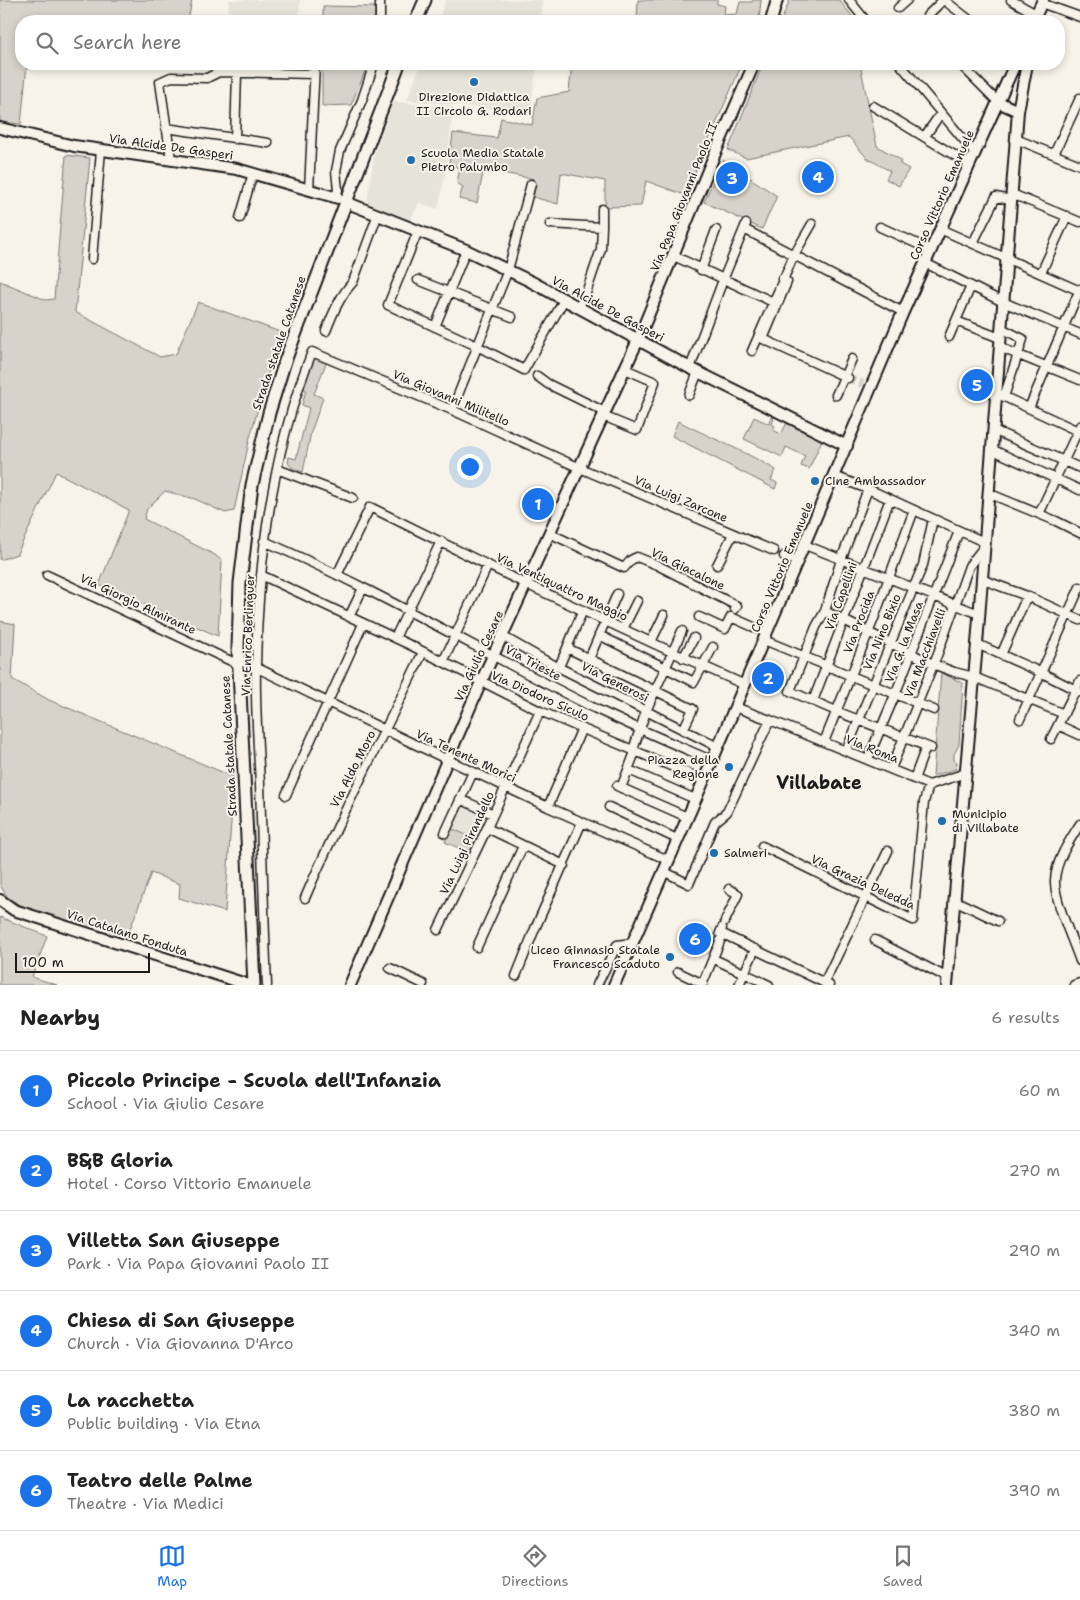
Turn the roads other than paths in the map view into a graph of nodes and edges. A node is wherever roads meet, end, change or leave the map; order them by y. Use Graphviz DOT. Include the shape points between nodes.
graph roads {
  1 [pos="380,0"];
  2 [pos="425,0"];
  3 [pos="776,0"];
  4 [pos="849,0"];
  5 [pos="907,0"];
  6 [pos="943,0"];
  7 [pos="1011,0"];
  8 [pos="1042,1"];
  9 [pos="898,8"];
  10 [pos="380,15"];
  11 [pos="419,15"];
  12 [pos="772,15"];
  13 [pos="861,15"];
  14 [pos="928,15"];
  15 [pos="957,15"];
  16 [pos="1031,15"];
  17 [pos="1036,15"];
  18 [pos="1080,17"];
  19 [pos="314,70"];
  20 [pos="372,70"];
  21 [pos="397,70"];
  22 [pos="751,70"];
  23 [pos="905,70"];
  24 [pos="966,70"];
  25 [pos="1012,70"];
  26 [pos="1025,70"];
  27 [pos="237,73"];
  28 [pos="314,74"];
  29 [pos="1080,98"];
  30 [pos="998,102"];
  31 [pos="873,106"];
  32 [pos="1018,110"];
  33 [pos="941,113"];
  34 [pos="0,128"];
  35 [pos="166,128"];
  36 [pos="925,136"];
  37 [pos="235,139"];
  38 [pos="1016,139"];
  39 [pos="268,144"];
  40 [pos="100,150"];
  41 [pos="974,152"];
  42 [pos="1054,154"];
  43 [pos="171,159"];
  44 [pos="970,164"];
  45 [pos="1080,165"];
  46 [pos="253,173"];
  47 [pos="532,184"];
  48 [pos="309,190"];
  49 [pos="1011,197"];
  50 [pos="336,198"];
  51 [pos="353,205"];
  52 [pos="602,209"];
  53 [pos="378,214"];
  54 [pos="1067,216"];
  55 [pos="240,218"];
  56 [pos="1080,222"];
  57 [pos="550,224"];
  58 [pos="812,224"];
  59 [pos="602,227"];
  60 [pos="880,227"];
  61 [pos="940,228"];
  62 [pos="716,230"];
  63 [pos="418,231"];
  64 [pos="973,243"];
  65 [pos="466,250"];
  66 [pos="931,250"];
  67 [pos="794,255"];
  68 [pos="674,256"];
  69 [pos="1006,258"];
  70 [pos="92,259"];
  71 [pos="925,264"];
  72 [pos="508,270"];
  73 [pos="701,270"];
  74 [pos="1041,273"];
  75 [pos="782,279"];
  76 [pos="418,280"];
  77 [pos="723,280"];
  78 [pos="971,286"];
  79 [pos="1080,290"];
  80 [pos="449,292"];
  81 [pos="564,300"];
  82 [pos="773,302"];
  83 [pos="1003,302"];
  84 [pos="579,308"];
  85 [pos="492,310"];
  86 [pos="903,312"];
  87 [pos="512,317"];
  88 [pos="956,321"];
  89 [pos="435,327"];
  90 [pos="1064,327"];
  91 [pos="326,331"];
  92 [pos="1080,334"];
  93 [pos="949,337"];
  94 [pos="1000,338"];
  95 [pos="638,340"];
  96 [pos="477,346"];
  97 [pos="752,351"];
  98 [pos="312,352"];
  99 [pos="1018,354"];
  100 [pos="852,359"];
  101 [pos="1048,366"];
  102 [pos="625,369"];
  103 [pos="694,370"];
  104 [pos="537,376"];
  105 [pos="846,377"];
  106 [pos="1080,380"];
  107 [pos="689,394"];
  108 [pos="836,395"];
  109 [pos="1000,395"];
  110 [pos="1029,408"];
  111 [pos="452,410"];
  112 [pos="604,414"];
  113 [pos="993,430"];
  114 [pos="1079,430"];
  115 [pos="847,446"];
  116 [pos="991,449"];
  117 [pos="1064,461"];
  118 [pos="580,468"];
  119 [pos="1080,468"];
  120 [pos="277,469"];
  121 [pos="834,476"];
  122 [pos="1056,478"];
  123 [pos="868,489"];
  124 [pos="1080,490"];
  125 [pos="988,493"];
  126 [pos="354,498"];
  127 [pos="890,499"];
  128 [pos="914,510"];
  129 [pos="1039,514"];
  130 [pos="933,520"];
  131 [pos="959,531"];
  132 [pos="1080,532"];
  133 [pos="550,533"];
  134 [pos="733,534"];
  135 [pos="264,541"];
  136 [pos="441,541"];
  137 [pos="805,545"];
  138 [pos="984,545"];
  139 [pos="774,551"];
  140 [pos="784,556"];
  141 [pos="841,560"];
  142 [pos="798,562"];
  143 [pos="488,565"];
  144 [pos="717,565"];
  145 [pos="863,569"];
  146 [pos="47,574"];
  147 [pos="261,575"];
  148 [pos="337,575"];
  149 [pos="888,578"];
  150 [pos="981,579"];
  151 [pos="526,584"];
  152 [pos="1080,587"];
  153 [pos="363,588"];
  154 [pos="912,588"];
  155 [pos="617,594"];
  156 [pos="933,596"];
  157 [pos="1027,596"];
  158 [pos="637,601"];
  159 [pos="955,605"];
  160 [pos="583,610"];
  161 [pos="409,611"];
  162 [pos="734,611"];
  163 [pos="825,611"];
  164 [pos="979,614"];
  165 [pos="1068,614"];
  166 [pos="664,615"];
  167 [pos="350,617"];
  168 [pos="699,617"];
  169 [pos="844,620"];
  170 [pos="1080,620"];
  171 [pos="605,621"];
  172 [pos="363,624"];
  173 [pos="623,629"];
  174 [pos="682,631"];
  175 [pos="868,632"];
  176 [pos="599,634"];
  177 [pos="455,635"];
  178 [pos="502,636"];
  179 [pos="765,636"];
  180 [pos="395,638"];
  181 [pos="694,638"];
  182 [pos="651,642"];
  183 [pos="890,642"];
  184 [pos="977,644"];
  185 [pos="714,647"];
  186 [pos="567,648"];
  187 [pos="423,652"];
  188 [pos="672,652"];
  189 [pos="911,653"];
  190 [pos="494,655"];
  191 [pos="1001,655"];
  192 [pos="804,657"];
  193 [pos="683,658"];
  194 [pos="589,659"];
  195 [pos="233,660"];
  196 [pos="443,662"];
  197 [pos="245,664"];
  198 [pos="933,664"];
  199 [pos="703,666"];
  200 [pos="559,667"];
  201 [pos="827,667"];
  202 [pos="256,668"];
  203 [pos="665,668"];
  204 [pos="1040,672"];
  205 [pos="850,676"];
  206 [pos="974,677"];
  207 [pos="1080,681"];
  208 [pos="481,682"];
  209 [pos="745,685"];
  210 [pos="872,685"];
  211 [pos="655,691"];
  212 [pos="1078,691"];
  213 [pos="895,695"];
  214 [pos="1029,699"];
  215 [pos="813,701"];
  216 [pos="328,702"];
  217 [pos="918,704"];
  218 [pos="735,707"];
  219 [pos="540,710"];
  220 [pos="934,710"];
  221 [pos="646,711"];
  222 [pos="836,711"];
  223 [pos="1064,714"];
  224 [pos="1020,719"];
  225 [pos="770,720"];
  226 [pos="859,720"];
  227 [pos="1058,725"];
  228 [pos="582,728"];
  229 [pos="641,729"];
  230 [pos="882,729"];
  231 [pos="385,730"];
  232 [pos="683,730"];
  233 [pos="1080,735"];
  234 [pos="904,738"];
  235 [pos="1051,739"];
  236 [pos="824,742"];
  237 [pos="718,747"];
  238 [pos="846,750"];
  239 [pos="634,751"];
  240 [pos="446,759"];
  241 [pos="868,759"];
  242 [pos="712,761"];
  243 [pos="891,769"];
  244 [pos="629,770"];
  245 [pos="473,772"];
  246 [pos="966,773"];
  247 [pos="914,779"];
  248 [pos="704,780"];
  249 [pos="929,784"];
  250 [pos="505,787"];
  251 [pos="286,795"];
  252 [pos="460,799"];
  253 [pos="695,799"];
  254 [pos="548,807"];
  255 [pos="609,807"];
  256 [pos="493,814"];
  257 [pos="687,817"];
  258 [pos="582,822"];
  259 [pos="1080,824"];
  260 [pos="487,828"];
  261 [pos="445,833"];
  262 [pos="677,839"];
  263 [pos="523,846"];
  264 [pos="762,846"];
  265 [pos="888,851"];
  266 [pos="668,860"];
  267 [pos="564,865"];
  268 [pos="663,871"];
  269 [pos="729,889"];
  270 [pos="305,898"];
  271 [pos="866,898"];
  272 [pos="0,900"];
  273 [pos="954,900"];
  274 [pos="998,921"];
  275 [pos="723,929"];
  276 [pos="438,930"];
  277 [pos="875,940"];
  278 [pos="632,942"];
  279 [pos="477,947"];
  280 [pos="755,949"];
  281 [pos="714,959"];
  282 [pos="1080,961"];
  283 [pos="390,968"];
  284 [pos="604,972"];
  285 [pos="678,972"];
  286 [pos="744,973"];
  287 [pos="516,976"];
  288 [pos="812,977"];
  289 [pos="254,979"];
  290 [pos="947,981"];
  291 [pos="615,982"];
  292 [pos="424,983"];
  293 [pos="703,983"];
  294 [pos="1080,983"];
  295 [pos="826,984"];
  296 [pos="249,985"];
  297 [pos="267,985"];
  298 [pos="350,985"];
  299 [pos="597,985"];
  300 [pos="713,985"];
  301 [pos="738,985"];
  302 [pos="769,985"];
  303 [pos="808,985"];
  304 [pos="1074,985"];
  1 -- 10 [label="street"];
  2 -- 11 [label="main road"];
  3 -- 12 [label="street"];
  4 -- 13 [label="street"];
  5 -- 9 [label="street"];
  6 -- 14 [label="street"];
  6 -- 15 [label="street"];
  7 -- 16 [label="street"];
  8 -- 17 [label="street"];
  8 -- 18 [label="street"];
  19 -- 28 [label="street"];
  20 -- 50 [label="street" via="340,151"];
  21 -- 289 [label="main road, Strada statale Catanese" via="285,361 252,484 240,583 238,649"];
  22 -- 68 [label="street, Via Papa Giovanni Paolo II"];
  23 -- 33 [label="street"];
  24 -- 30 [label="street"];
  25 -- 30 [label="street, Corso Vittorio Emanuele"];
  26 -- 32 [label="street"];
  27 -- 28 [label="street"];
  27 -- 35 [label="street" via="219,72 207,78 171,77 160,82"];
  27 -- 37 [label="street"];
  28 -- 48 [label="street"];
  29 -- 42 [label="street"];
  30 -- 32 [label="street"];
  30 -- 41 [label="street, Corso Vittorio Emanuele"];
  31 -- 36 [label="street"];
  32 -- 38 [label="street"];
  33 -- 36 [label="street"];
  33 -- 41 [label="street"];
  34 -- 40 [label="street, Via Alcide De Gasperi"];
  35 -- 37 [label="street"];
  35 -- 43 [label="street"];
  36 -- 44 [label="street"];
  37 -- 39 [label="street"];
  38 -- 42 [label="street"];
  38 -- 49 [label="street"];
  40 -- 43 [label="street, Via Alcide De Gasperi"];
  40 -- 70 [label="street"];
  41 -- 44 [label="street, Corso Vittorio Emanuele"];
  42 -- 45 [label="street"];
  43 -- 46 [label="street, Via Alcide De Gasperi"];
  44 -- 61 [label="street, Corso Vittorio Emanuele"];
  46 -- 48 [label="street, Via Alcide De Gasperi"];
  46 -- 55 [label="street"];
  47 -- 72 [label="street"];
  48 -- 50 [label="street, Via Alcide De Gasperi"];
  49 -- 54 [label="street"];
  49 -- 64 [label="street" via="996,197"];
  49 -- 69 [label="street"];
  51 -- 53 [label="street, Via Alcide De Gasperi"];
  52 -- 59 [label="street"];
  53 -- 63 [label="street, Via Alcide De Gasperi"];
  53 -- 91 [label="street" via="353,282 334,310"];
  54 -- 56 [label="street"];
  54 -- 74 [label="street"];
  57 -- 59 [label="street"];
  58 -- 67 [label="street"];
  59 -- 84 [label="street" via="601,249"];
  60 -- 66 [label="street"];
  61 -- 64 [label="street"];
  61 -- 66 [label="street, Corso Vittorio Emanuele"];
  62 -- 73 [label="street"];
  63 -- 65 [label="street, Via Alcide De Gasperi"];
  63 -- 89 [label="street" via="388,305"];
  64 -- 69 [label="street"];
  65 -- 72 [label="street, Via Alcide De Gasperi"];
  65 -- 80 [label="street"];
  66 -- 71 [label="street, Corso Vittorio Emanuele"];
  67 -- 75 [label="street"];
  67 -- 77 [label="street" via="745,227"];
  67 -- 86 [label="street"];
  68 -- 73 [label="street"];
  68 -- 95 [label="street, Via Papa Giovanni Paolo II"];
  69 -- 74 [label="street"];
  69 -- 83 [label="street"];
  71 -- 78 [label="street"];
  71 -- 86 [label="street, Corso Vittorio Emanuele"];
  72 -- 81 [label="street, Via Alcide De Gasperi"];
  72 -- 85 [label="street"];
  73 -- 77 [label="street"];
  74 -- 79 [label="street"];
  75 -- 82 [label="street"];
  75 -- 105 [label="street" via="787,282 763,339"];
  76 -- 80 [label="street"];
  77 -- 82 [label="street"];
  77 -- 103 [label="street"];
  78 -- 83 [label="street"];
  78 -- 88 [label="street"];
  79 -- 90 [label="street"];
  80 -- 85 [label="street"];
  80 -- 89 [label="street"];
  81 -- 84 [label="street, Via Alcide De Gasperi"];
  81 -- 96 [label="street" via="524,370"];
  82 -- 97 [label="street"];
  83 -- 90 [label="street"];
  83 -- 94 [label="street"];
  84 -- 95 [label="street, Via Alcide De Gasperi"];
  85 -- 87 [label="street"];
  85 -- 96 [label="street"];
  86 -- 115 [label="street, Corso Vittorio Emanuele" via="867,386"];
  88 -- 93 [label="street"];
  88 -- 94 [label="street"];
  89 -- 96 [label="street"];
  90 -- 92 [label="street"];
  90 -- 101 [label="street"];
  94 -- 99 [label="street"];
  94 -- 99 [label="street" via="1023,339"];
  94 -- 109 [label="street"];
  95 -- 102 [label="street, Via Giulio Cesare"];
  95 -- 103 [label="street, Via Alcide De Gasperi"];
  96 -- 111 [label="street"];
  98 -- 111 [label="street, Via Giovanni Militello"];
  98 -- 120 [label="street, Via Enrico Berlinguer" via="299,385"];
  99 -- 101 [label="street"];
  99 -- 109 [label="street"];
  100 -- 105 [label="street"];
  101 -- 106 [label="street"];
  101 -- 110 [label="street"];
  102 -- 112 [label="street, Via Giulio Cesare"];
  102 -- 112 [label="street" via="655,382 637,430"];
  103 -- 107 [label="street"];
  103 -- 115 [label="street, Via Alcide De Gasperi"];
  104 -- 112 [label="street"];
  105 -- 108 [label="street"];
  109 -- 110 [label="street"];
  109 -- 113 [label="street"];
  110 -- 114 [label="street"];
  111 -- 118 [label="street, Via Giovanni Militello"];
  112 -- 118 [label="street, Via Giulio Cesare"];
  113 -- 116 [label="street"];
  113 -- 117 [label="street"];
  114 -- 117 [label="street"];
  115 -- 121 [label="street, Corso Vittorio Emanuele"];
  116 -- 122 [label="street"];
  116 -- 125 [label="street"];
  117 -- 119 [label="street"];
  117 -- 122 [label="street"];
  118 -- 133 [label="street, Via Giulio Cesare"];
  118 -- 134 [label="street, Via Luigi Zarcone"];
  120 -- 126 [label="street"];
  120 -- 135 [label="street, Via Enrico Berlinguer"];
  121 -- 123 [label="street"];
  121 -- 137 [label="street, Corso Vittorio Emanuele"];
  122 -- 124 [label="street"];
  122 -- 129 [label="street"];
  123 -- 127 [label="street"];
  123 -- 141 [label="street"];
  125 -- 129 [label="street"];
  125 -- 138 [label="street"];
  127 -- 128 [label="street"];
  127 -- 145 [label="street, Via Capellini"];
  128 -- 130 [label="street"];
  128 -- 149 [label="street, Via Procida"];
  129 -- 132 [label="street"];
  130 -- 131 [label="street"];
  130 -- 154 [label="street, Via Nino Bixio" via="923,565"];
  131 -- 138 [label="street"];
  131 -- 156 [label="street, Via G. la Masa"];
  133 -- 151 [label="street, Via Giulio Cesare"];
  133 -- 162 [label="street, Via Giacalone" via="624,568 637,557 657,565"];
  134 -- 139 [label="street, Via Luigi Zarcone"];
  134 -- 144 [label="street"];
  135 -- 147 [label="street, Via Enrico Berlinguer"];
  135 -- 148 [label="street, Via Trieste"];
  136 -- 143 [label="street, Via Ventiquattro Maggio"];
  136 -- 148 [label="street, Via Ventiquattro Maggio" via="370,507"];
  136 -- 161 [label="street"];
  137 -- 141 [label="street"];
  137 -- 142 [label="street, Corso Vittorio Emanuele"];
  138 -- 150 [label="street"];
  138 -- 159 [label="street, Via Macchiavelli" via="969,566"];
  140 -- 142 [label="street"];
  141 -- 145 [label="street"];
  141 -- 163 [label="street"];
  142 -- 179 [label="street, Corso Vittorio Emanuele"];
  143 -- 151 [label="street, Via Ventiquattro Maggio"];
  143 -- 177 [label="street"];
  145 -- 149 [label="street"];
  145 -- 169 [label="street, Via Capellini"];
  146 -- 195 [label="street, Via Giorgio Almirante"];
  147 -- 167 [label="street, Via Diodoro Siculo"];
  147 -- 202 [label="street, Via Enrico Berlinguer"];
  148 -- 153 [label="street, Via Trieste"];
  149 -- 154 [label="street"];
  149 -- 175 [label="street, Via Procida"];
  150 -- 157 [label="street"];
  150 -- 164 [label="street"];
  151 -- 160 [label="street, Via Ventiquattro Maggio"];
  151 -- 178 [label="street, Via Giulio Cesare"];
  152 -- 165 [label="street"];
  153 -- 161 [label="street, Via Trieste"];
  153 -- 167 [label="street"];
  154 -- 156 [label="street"];
  154 -- 183 [label="street, Via Nino Bixio"];
  155 -- 171 [label="street"];
  156 -- 159 [label="street"];
  156 -- 189 [label="street, Via G. la Masa"];
  157 -- 165 [label="street"];
  157 -- 191 [label="street"];
  158 -- 173 [label="street"];
  159 -- 164 [label="street"];
  159 -- 198 [label="street, Via Macchiavelli"];
  160 -- 171 [label="street, Via Ventiquattro Maggio"];
  160 -- 186 [label="street"];
  161 -- 177 [label="street, Via Trieste"];
  161 -- 180 [label="street"];
  162 -- 168 [label="street" via="725,629"];
  162 -- 179 [label="street"];
  163 -- 169 [label="street"];
  163 -- 192 [label="street"];
  164 -- 184 [label="street"];
  165 -- 170 [label="street"];
  165 -- 204 [label="street"];
  166 -- 182 [label="street"];
  167 -- 172 [label="street, Via Diodoro Siculo"];
  169 -- 175 [label="street"];
  169 -- 201 [label="street, Via Capellini"];
  171 -- 173 [label="street, Via Ventiquattro Maggio"];
  171 -- 176 [label="street"];
  172 -- 180 [label="street, Via Diodoro Siculo"];
  172 -- 216 [label="street"];
  173 -- 182 [label="street, Via Ventiquattro Maggio"];
  174 -- 188 [label="street"];
  175 -- 183 [label="street"];
  175 -- 205 [label="street, Via Procida"];
  176 -- 194 [label="street"];
  176 -- 203 [label="street"];
  177 -- 190 [label="street, Via Trieste"];
  177 -- 196 [label="street"];
  178 -- 190 [label="street, Via Giulio Cesare"];
  178 -- 200 [label="street, Via Generosi"];
  179 -- 192 [label="street"];
  179 -- 209 [label="street, Corso Vittorio Emanuele"];
  180 -- 187 [label="street, Via Diodoro Siculo"];
  181 -- 193 [label="street"];
  182 -- 188 [label="street, Via Ventiquattro Maggio"];
  183 -- 189 [label="street"];
  183 -- 210 [label="street, Via Nino Bixio"];
  184 -- 191 [label="street"];
  184 -- 206 [label="street"];
  185 -- 199 [label="street"];
  186 -- 194 [label="street"];
  186 -- 200 [label="street"];
  187 -- 196 [label="street, Via Diodoro Siculo"];
  187 -- 231 [label="street, Via Aldo Moro"];
  188 -- 193 [label="street, Via Ventiquattro Maggio"];
  188 -- 203 [label="street"];
  189 -- 198 [label="street"];
  189 -- 213 [label="street, Via G. la Masa"];
  190 -- 208 [label="street, Via Giulio Cesare"];
  190 -- 229 [label="street, Via Trieste"];
  191 -- 204 [label="street"];
  192 -- 201 [label="street"];
  192 -- 215 [label="street" via="790,691"];
  193 -- 199 [label="street, Via Ventiquattro Maggio"];
  194 -- 211 [label="street"];
  196 -- 208 [label="street, Via Diodoro Siculo"];
  197 -- 202 [label="street, Via Tenente Morici"];
  198 -- 206 [label="street"];
  198 -- 217 [label="street, Via Macchiavelli"];
  199 -- 203 [label="street" via="694,682"];
  199 -- 209 [label="street, Via Ventiquattro Maggio"];
  200 -- 221 [label="street, Via Generosi"];
  201 -- 205 [label="street"];
  201 -- 215 [label="street, Via Capellini"];
  202 -- 216 [label="street, Via Tenente Morici"];
  202 -- 297 [label="street, Via Enrico Berlinguer"];
  203 -- 211 [label="street"];
  204 -- 212 [label="street"];
  204 -- 214 [label="street"];
  205 -- 210 [label="street"];
  205 -- 222 [label="street, Via Procida"];
  206 -- 214 [label="street"];
  206 -- 246 [label="street"];
  207 -- 212 [label="street"];
  208 -- 219 [label="street, Via Diodoro Siculo"];
  208 -- 240 [label="street, Via Giulio Cesare"];
  209 -- 218 [label="street, Corso Vittorio Emanuele"];
  210 -- 213 [label="street"];
  210 -- 226 [label="street, Via Nino Bixio"];
  211 -- 221 [label="street"];
  211 -- 232 [label="street" via="693,710"];
  212 -- 223 [label="street"];
  213 -- 217 [label="street"];
  213 -- 230 [label="street, Via G. la Masa"];
  214 -- 223 [label="street"];
  214 -- 224 [label="street"];
  215 -- 222 [label="street"];
  216 -- 231 [label="street, Via Tenente Morici"];
  216 -- 251 [label="street"];
  217 -- 220 [label="street"];
  217 -- 234 [label="street, Via Macchiavelli"];
  218 -- 225 [label="street"];
  218 -- 237 [label="street, Corso Vittorio Emanuele"];
  219 -- 228 [label="street, Via Diodoro Siculo"];
  219 -- 250 [label="street, Via Luigi Pirandello"];
  221 -- 229 [label="street"];
  221 -- 232 [label="street, Via Generosi"];
  222 -- 226 [label="street"];
  222 -- 236 [label="street, Via Procida"];
  223 -- 227 [label="street"];
  225 -- 236 [label="street, Via Roma"];
  225 -- 268 [label="street" via="727,812 715,822 689,884"];
  226 -- 230 [label="street"];
  226 -- 238 [label="street, Via Nino Bixio"];
  227 -- 233 [label="street"];
  227 -- 235 [label="street"];
  228 -- 239 [label="street, Via Diodoro Siculo"];
  228 -- 254 [label="street"];
  229 -- 239 [label="street"];
  229 -- 242 [label="street, Via Trieste"];
  230 -- 234 [label="street"];
  230 -- 241 [label="street, Via G. la Masa"];
  231 -- 240 [label="street, Via Tenente Morici"];
  231 -- 270 [label="street, Via Aldo Moro" via="330,839"];
  232 -- 237 [label="street, Via Generosi"];
  234 -- 243 [label="street, Via Macchiavelli"];
  234 -- 247 [label="street" via="929,748"];
  236 -- 238 [label="street, Via Roma"];
  237 -- 242 [label="street, Corso Vittorio Emanuele"];
  238 -- 241 [label="street, Via Roma"];
  239 -- 244 [label="street"];
  239 -- 248 [label="street, Via Diodoro Siculo"];
  240 -- 245 [label="street, Via Tenente Morici"];
  240 -- 298 [label="street, Via Giulio Cesare"];
  241 -- 243 [label="street, Via Roma"];
  242 -- 248 [label="street, Corso Vittorio Emanuele"];
  243 -- 247 [label="street, Via Roma"];
  244 -- 253 [label="street"];
  244 -- 257 [label="street" via="619,787"];
  245 -- 250 [label="street, Via Tenente Morici"];
  245 -- 252 [label="street"];
  246 -- 249 [label="street"];
  246 -- 273 [label="street"];
  247 -- 249 [label="street, Via Roma"];
  248 -- 253 [label="street, Corso Vittorio Emanuele"];
  249 -- 271 [label="street, Via Grazia Deledda" via="924,802 913,920"];
  250 -- 254 [label="street, Via Tenente Morici"];
  250 -- 256 [label="street, Via Luigi Pirandello"];
  252 -- 256 [label="street"];
  252 -- 261 [label="street"];
  253 -- 257 [label="street, Corso Vittorio Emanuele"];
  254 -- 258 [label="street, Via Tenente Morici"];
  255 -- 262 [label="street"];
  256 -- 260 [label="street, Via Luigi Pirandello"];
  257 -- 262 [label="street, Corso Vittorio Emanuele"];
  258 -- 266 [label="street, Via Tenente Morici"];
  258 -- 267 [label="street"];
  259 -- 282 [label="street" via="1059,861 1055,880"];
  260 -- 263 [label="street"];
  260 -- 276 [label="street, Via Luigi Pirandello"];
  262 -- 266 [label="street, Corso Vittorio Emanuele"];
  263 -- 267 [label="street"];
  263 -- 279 [label="street"];
  264 -- 271 [label="street, Via Grazia Deledda"];
  265 -- 271 [label="street"];
  266 -- 268 [label="street, Corso Vittorio Emanuele"];
  267 -- 287 [label="street"];
  268 -- 278 [label="street, Corso Vittorio Emanuele"];
  269 -- 275 [label="street" via="738,894"];
  271 -- 295 [label="street"];
  272 -- 296 [label="street, Via Catalano Fonduta" via="14,910"];
  273 -- 274 [label="street"];
  273 -- 290 [label="street"];
  275 -- 280 [label="street"];
  275 -- 281 [label="street"];
  277 -- 290 [label="street"];
  278 -- 284 [label="street" via="617,945"];
  278 -- 291 [label="street, Corso Vittorio Emanuele"];
  280 -- 286 [label="street"];
  280 -- 288 [label="street"];
  281 -- 286 [label="street"];
  281 -- 293 [label="street"];
  283 -- 292 [label="street"];
  284 -- 291 [label="street"];
  284 -- 299 [label="street"];
  285 -- 293 [label="street"];
  286 -- 301 [label="street"];
  286 -- 302 [label="street"];
  288 -- 295 [label="street"];
  288 -- 303 [label="street"];
  293 -- 300 [label="street"];
  294 -- 304 [label="street"];
}
